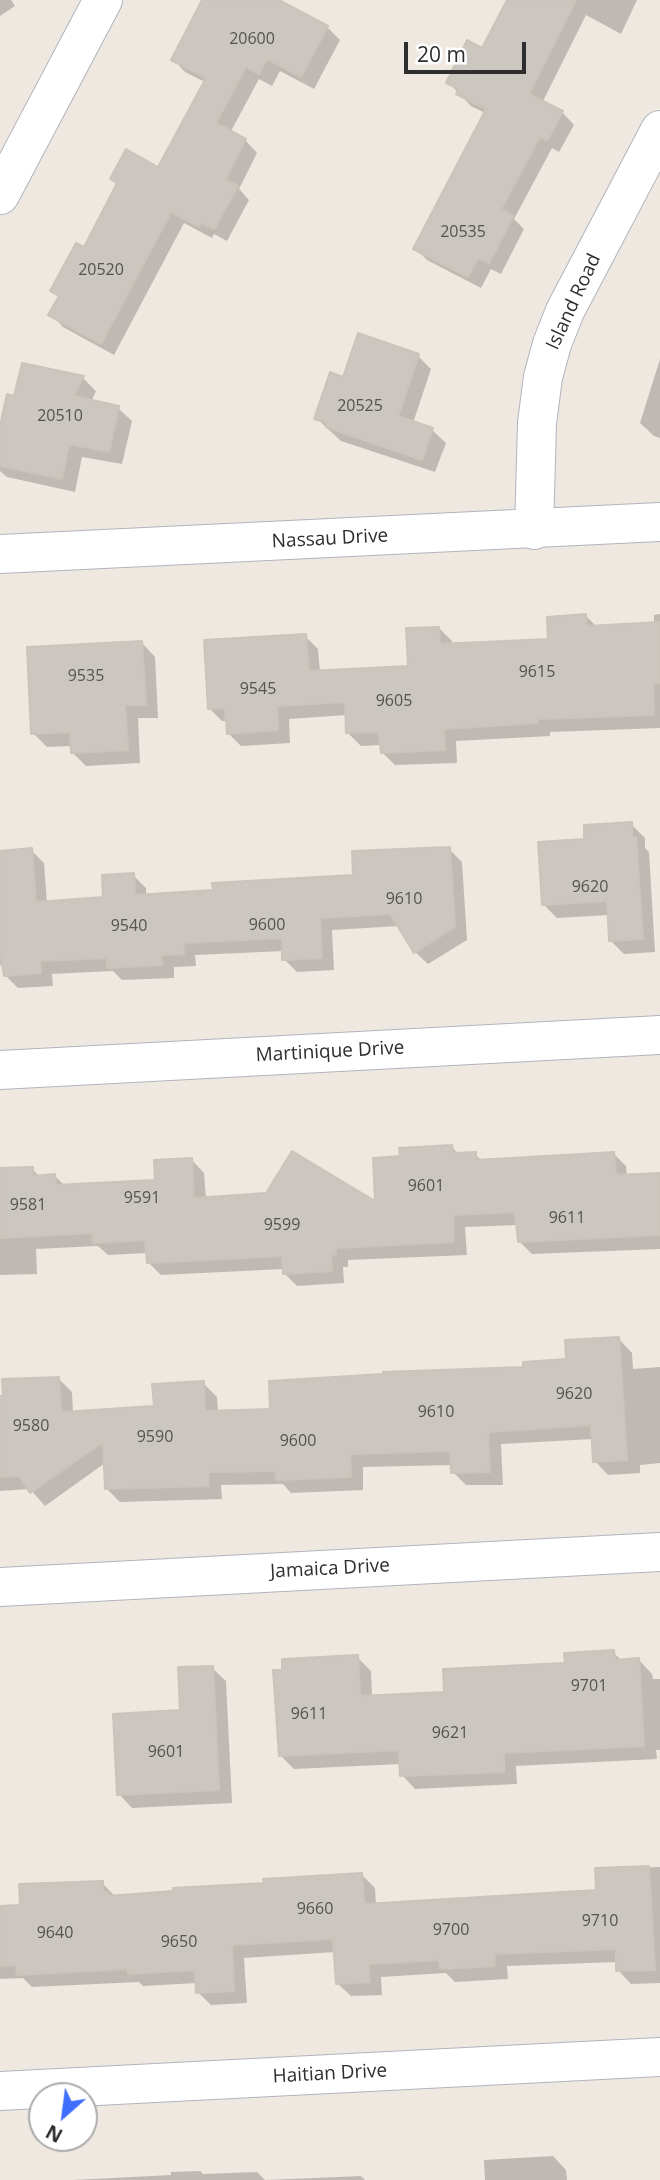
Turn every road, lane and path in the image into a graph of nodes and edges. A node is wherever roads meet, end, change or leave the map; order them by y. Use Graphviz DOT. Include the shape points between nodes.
graph roads {
  1 [pos="103,0"];
  2 [pos="660,130"];
  3 [pos="0,195"];
  4 [pos="660,522"];
  5 [pos="534,530"];
  6 [pos="0,554"];
  7 [pos="660,1035"];
  8 [pos="0,1070"];
  9 [pos="660,1552"];
  10 [pos="0,1587"];
  11 [pos="660,2057"];
  12 [pos="0,2091"];
  1 -- 3 [label="street"];
  2 -- 5 [label="street, Island Road" via="552,344 537,423"];
  4 -- 5 [label="street, Nassau Drive"];
  5 -- 6 [label="street, Nassau Drive"];
  7 -- 8 [label="street, Martinique Drive"];
  9 -- 10 [label="street, Jamaica Drive"];
  11 -- 12 [label="street, Haitian Drive"];
}
